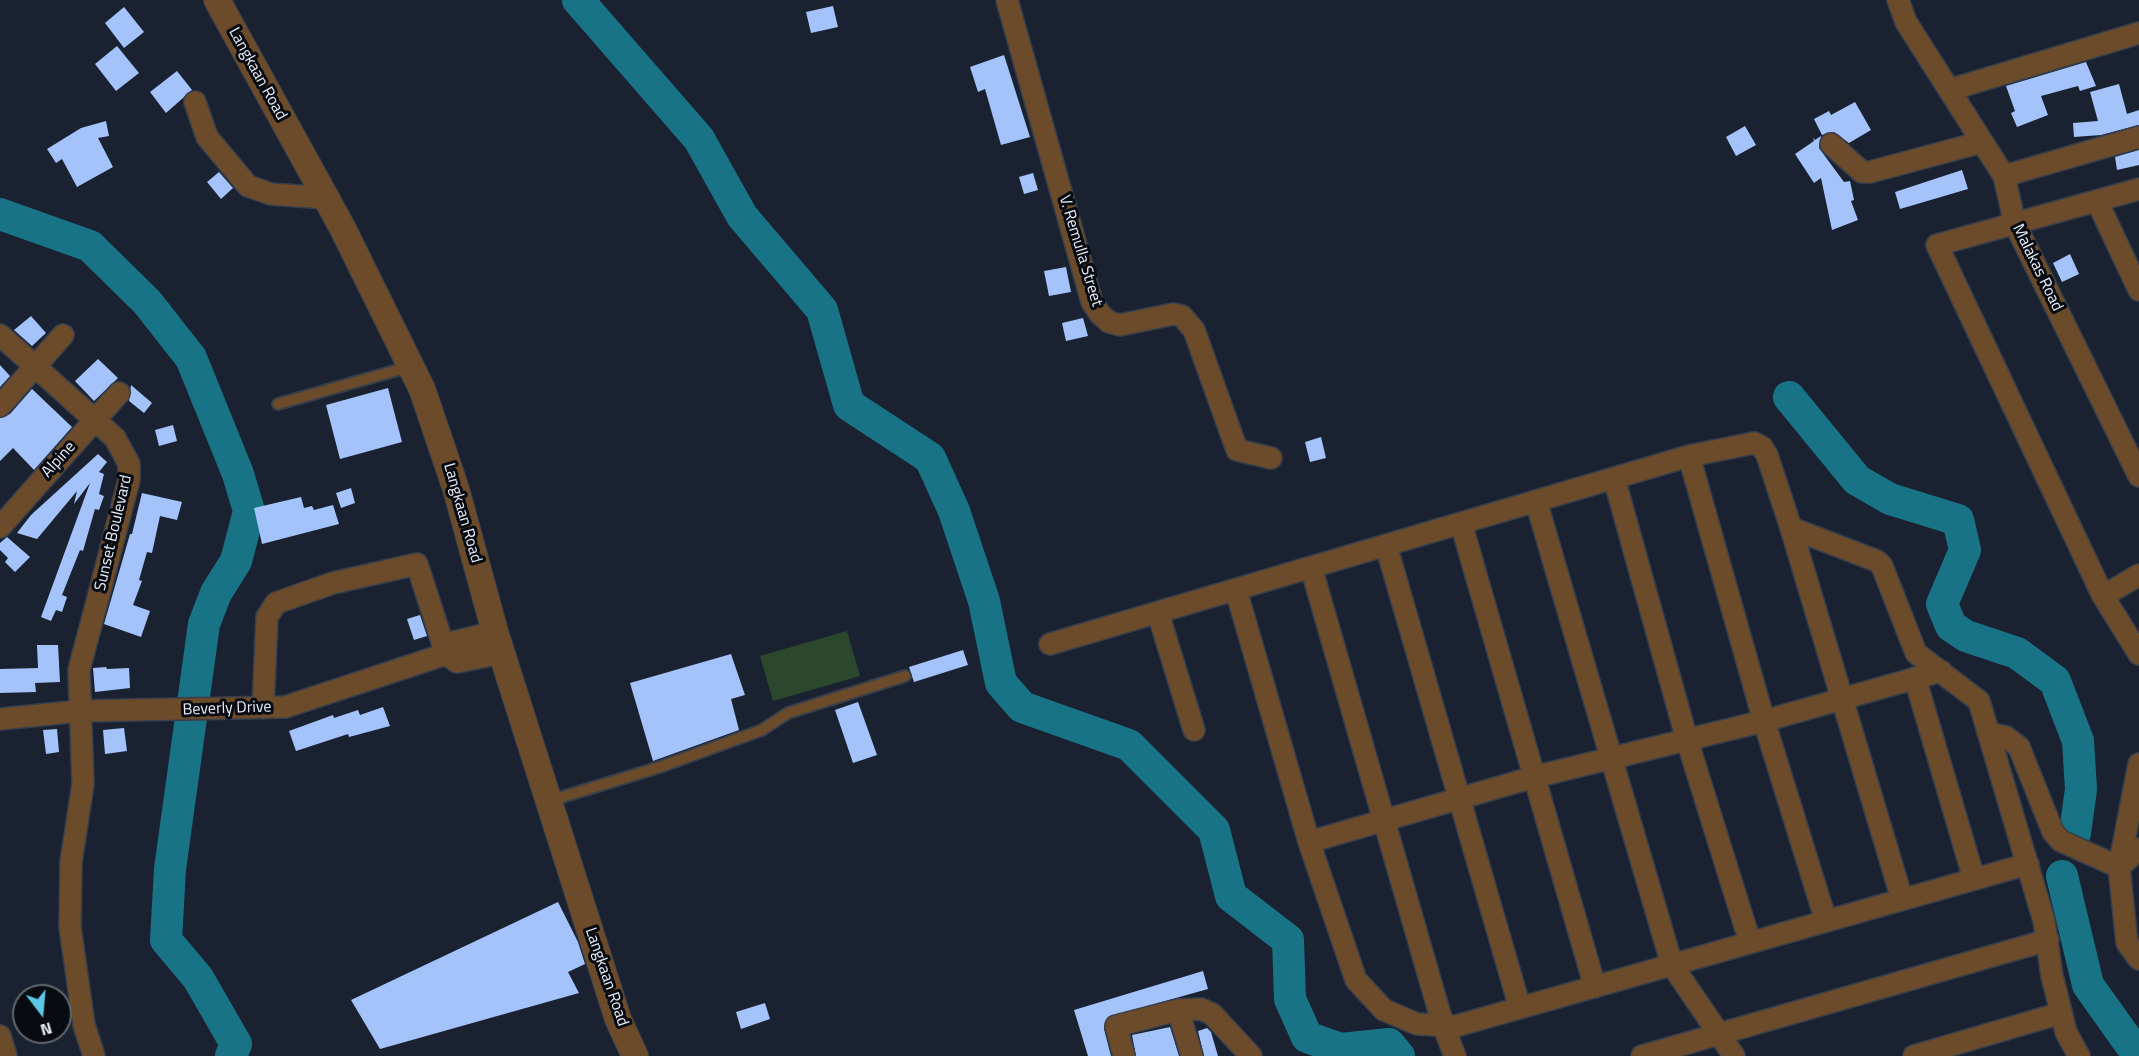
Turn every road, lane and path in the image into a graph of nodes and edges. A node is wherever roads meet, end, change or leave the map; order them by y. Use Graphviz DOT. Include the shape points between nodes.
graph roads {
  1 [pos="216,0"];
  2 [pos="1007,0"];
  3 [pos="1898,0"];
  4 [pos="2139,33"];
  5 [pos="1949,90"];
  6 [pos="195,102"];
  7 [pos="2139,137"];
  8 [pos="1982,142"];
  9 [pos="1831,144"];
  10 [pos="2004,176"];
  11 [pos="2139,189"];
  12 [pos="326,198"];
  13 [pos="2097,201"];
  14 [pos="2015,224"];
  15 [pos="2139,290"];
  16 [pos="0,335"];
  17 [pos="63,335"];
  18 [pos="412,366"];
  19 [pos="35,367"];
  20 [pos="119,393"];
  21 [pos="278,404"];
  22 [pos="0,406"];
  23 [pos="95,420"];
  24 [pos="1689,456"];
  25 [pos="1271,458"];
  26 [pos="2139,476"];
  27 [pos="1614,478"];
  28 [pos="1536,501"];
  29 [pos="1461,523"];
  30 [pos="0,527"];
  31 [pos="1791,528"];
  32 [pos="1386,545"];
  33 [pos="1311,567"];
  34 [pos="2139,575"];
  35 [pos="1236,590"];
  36 [pos="2103,596"];
  37 [pos="1158,613"];
  38 [pos="498,642"];
  39 [pos="1050,644"];
  40 [pos="446,654"];
  41 [pos="2139,654"];
  42 [pos="1941,671"];
  43 [pos="905,676"];
  44 [pos="1915,678"];
  45 [pos="1842,699"];
  46 [pos="263,708"];
  47 [pos="80,711"];
  48 [pos="0,719"];
  49 [pos="1764,721"];
  50 [pos="1194,730"];
  51 [pos="1988,733"];
  52 [pos="1688,740"];
  53 [pos="1611,759"];
  54 [pos="2139,764"];
  55 [pos="1534,777"];
  56 [pos="1460,798"];
  57 [pos="549,801"];
  58 [pos="1385,820"];
  59 [pos="1309,842"];
  60 [pos="2139,849"];
  61 [pos="2028,864"];
  62 [pos="2119,867"];
  63 [pos="1974,879"];
  64 [pos="1902,899"];
  65 [pos="1826,921"];
  66 [pos="2133,928"];
  67 [pos="2048,940"];
  68 [pos="1750,942"];
  69 [pos="2139,959"];
  70 [pos="1672,964"];
  71 [pos="1595,987"];
  72 [pos="1520,1008"];
  73 [pos="1178,1010"];
  74 [pos="2061,1012"];
  75 [pos="1443,1025"];
  76 [pos="1718,1033"];
  77 [pos="0,1036"];
  78 [pos="0,1041"];
  79 [pos="6,1056"];
  80 [pos="94,1056"];
  81 [pos="635,1056"];
  82 [pos="1124,1056"];
  83 [pos="1192,1056"];
  84 [pos="1251,1056"];
  85 [pos="1455,1056"];
  86 [pos="1641,1056"];
  87 [pos="1734,1056"];
  88 [pos="1914,1056"];
  89 [pos="2079,1056"];
  1 -- 12 [label="street, Langkaan Road"];
  2 -- 25 [label="street, V. Remulla Street" via="1092,302 1109,322 1120,325 1173,314 1182,316 1194,330 1236,450"];
  3 -- 5 [label="street, Malakas Road" via="1906,22"];
  4 -- 5 [label="street"];
  5 -- 8 [label="street, Malakas Road"];
  6 -- 12 [label="street" via="207,137 248,186 271,194"];
  7 -- 10 [label="street"];
  8 -- 9 [label="street" via="1870,172 1862,172"];
  8 -- 10 [label="street, Malakas Road"];
  10 -- 14 [label="street, Malakas Road"];
  11 -- 13 [label="street"];
  12 -- 18 [label="street, Langkaan Road"];
  13 -- 14 [label="street"];
  13 -- 15 [label="street"];
  14 -- 26 [label="street, Malakas Road"];
  14 -- 36 [label="street" via="1937,245"];
  16 -- 19 [label="street, Sunset Boulevard"];
  17 -- 19 [label="street"];
  18 -- 21 [label="lane"];
  18 -- 38 [label="street, Langkaan Road" via="456,489"];
  19 -- 22 [label="street"];
  19 -- 23 [label="street, Sunset Boulevard"];
  20 -- 23 [label="street, Alpine"];
  23 -- 30 [label="street, Alpine"];
  23 -- 47 [label="street, Sunset Boulevard" via="123,449 129,464 129,480 79,670"];
  24 -- 27 [label="street"];
  24 -- 31 [label="street" via="1754,443 1762,447"];
  24 -- 49 [label="street"];
  27 -- 28 [label="street"];
  27 -- 52 [label="street"];
  28 -- 29 [label="street"];
  28 -- 53 [label="street"];
  29 -- 32 [label="street"];
  29 -- 55 [label="street"];
  31 -- 42 [label="street" via="1877,561 1916,653"];
  31 -- 45 [label="street"];
  32 -- 33 [label="street"];
  32 -- 56 [label="street"];
  33 -- 35 [label="street"];
  33 -- 58 [label="street"];
  34 -- 36 [label="street"];
  35 -- 37 [label="street"];
  35 -- 59 [label="street"];
  36 -- 41 [label="street"];
  37 -- 39 [label="street"];
  37 -- 50 [label="street"];
  38 -- 40 [label="street, Beverly Drive" via="450,643"];
  38 -- 57 [label="street, Langkaan Road"];
  40 -- 46 [label="street, Beverly Drive" via="285,707"];
  40 -- 46 [label="street" via="417,564 333,583 276,603 267,617"];
  42 -- 44 [label="street"];
  42 -- 51 [label="street" via="1979,701"];
  43 -- 57 [label="lane" via="788,713 762,730"];
  44 -- 45 [label="street"];
  44 -- 63 [label="street"];
  45 -- 49 [label="street"];
  45 -- 64 [label="street"];
  46 -- 47 [label="street, Beverly Drive"];
  47 -- 48 [label="street, Beverly Drive"];
  47 -- 80 [label="street, Sunset Boulevard" via="82,784 71,861 70,927 84,1025"];
  49 -- 52 [label="street"];
  49 -- 65 [label="street"];
  51 -- 61 [label="street"];
  51 -- 62 [label="street" via="2006,737 2019,747 2053,832 2061,842"];
  52 -- 53 [label="street"];
  52 -- 68 [label="street"];
  53 -- 55 [label="street"];
  53 -- 70 [label="street"];
  54 -- 62 [label="street"];
  55 -- 56 [label="street"];
  55 -- 71 [label="street"];
  56 -- 58 [label="street"];
  56 -- 72 [label="street"];
  57 -- 81 [label="street, Langkaan Road" via="618,1019"];
  58 -- 59 [label="street"];
  58 -- 75 [label="street"];
  59 -- 75 [label="street" via="1356,980 1384,1010 1417,1024"];
  60 -- 62 [label="street"];
  61 -- 63 [label="street"];
  61 -- 67 [label="street"];
  62 -- 66 [label="street"];
  63 -- 64 [label="street"];
  64 -- 65 [label="street"];
  65 -- 68 [label="street"];
  66 -- 69 [label="street" via="2129,949"];
  67 -- 74 [label="street"];
  67 -- 76 [label="street"];
  68 -- 70 [label="street"];
  70 -- 71 [label="street"];
  70 -- 76 [label="street"];
  71 -- 72 [label="street"];
  72 -- 75 [label="street" via="1456,1026"];
  73 -- 82 [label="street" via="1116,1026"];
  73 -- 83 [label="street"];
  73 -- 84 [label="street" via="1201,1009 1212,1014"];
  74 -- 88 [label="street"];
  74 -- 89 [label="street"];
  75 -- 85 [label="street"];
  76 -- 86 [label="street"];
  76 -- 87 [label="street"];
  77 -- 78 [label="street"];
  78 -- 79 [label="street"];
}
